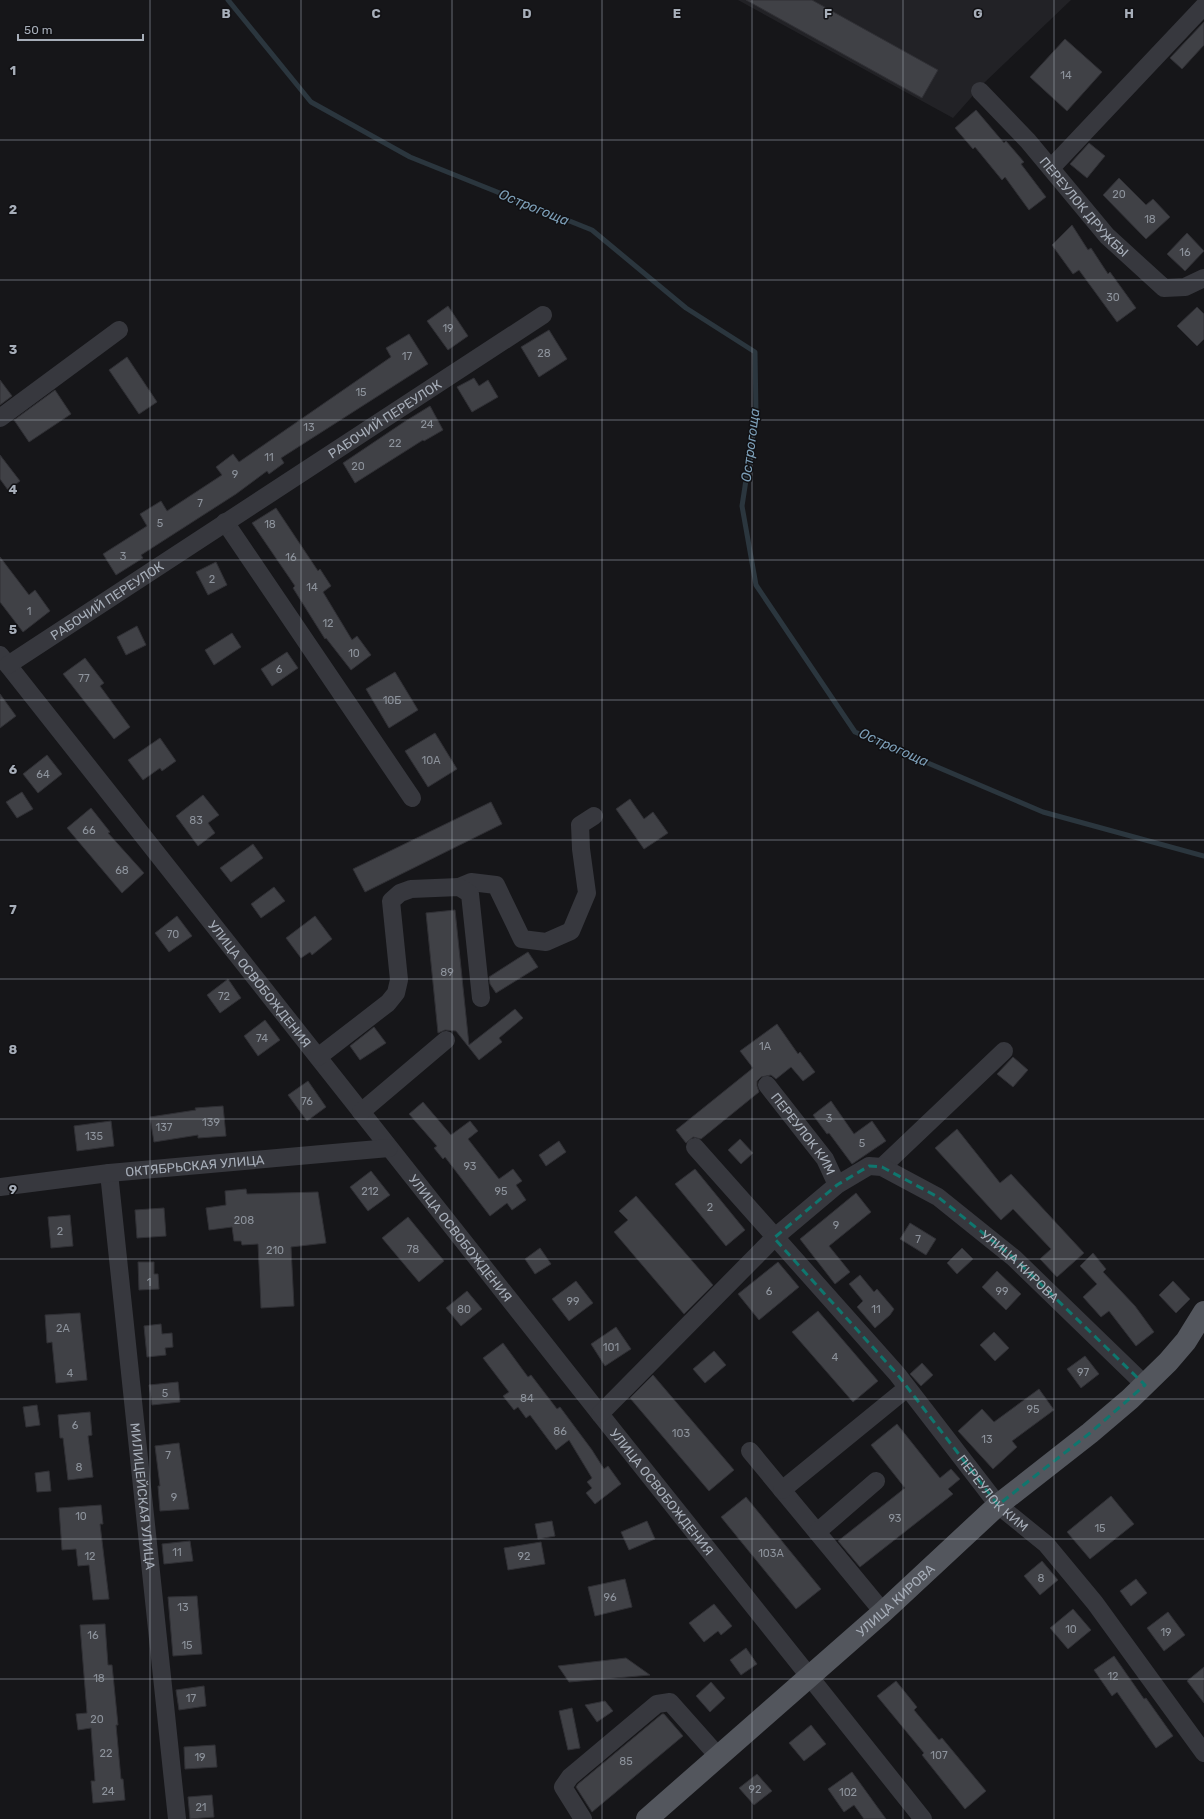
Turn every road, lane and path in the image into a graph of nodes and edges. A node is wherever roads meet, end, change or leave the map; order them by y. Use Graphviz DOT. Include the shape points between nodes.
graph roads {
  1 [pos="1204,6"];
  2 [pos="980,90"];
  3 [pos="1051,168"];
  4 [pos="1204,278"];
  5 [pos="543,315"];
  6 [pos="119,330"];
  7 [pos="0,418"];
  8 [pos="225,522"];
  9 [pos="4,660"];
  10 [pos="412,798"];
  11 [pos="594,816"];
  12 [pos="458,886"];
  13 [pos="481,998"];
  14 [pos="446,1040"];
  15 [pos="1004,1051"];
  16 [pos="318,1057"];
  17 [pos="767,1085"];
  18 [pos="361,1112"];
  19 [pos="694,1147"];
  20 [pos="390,1148"];
  21 [pos="882,1167"];
  22 [pos="109,1173"];
  23 [pos="837,1185"];
  24 [pos="0,1187"];
  25 [pos="774,1238"];
  26 [pos="1204,1312"];
  27 [pos="1145,1384"];
  28 [pos="907,1388"];
  29 [pos="600,1414"];
  30 [pos="750,1450"];
  31 [pos="876,1481"];
  32 [pos="782,1490"];
  33 [pos="998,1505"];
  34 [pos="817,1532"];
  35 [pos="883,1612"];
  36 [pos="809,1676"];
  37 [pos="1204,1753"];
  38 [pos="718,1756"];
  39 [pos="177,1819"];
  40 [pos="583,1819"];
  41 [pos="647,1819"];
  42 [pos="924,1819"];
  1 -- 3 [label="street"];
  2 -- 3 [label="street, ПЕРЕУЛОК ДРУЖБЫ"];
  3 -- 4 [label="street, ПЕРЕУЛОК ДРУЖБЫ" via="1107,236 1164,288 1185,287"];
  5 -- 8 [label="street, РАБОЧИЙ ПЕРЕУЛОК"];
  6 -- 7 [label="street"];
  8 -- 9 [label="street, РАБОЧИЙ ПЕРЕУЛОК"];
  8 -- 10 [label="street"];
  9 -- 16 [label="street, УЛИЦА ОСВОБОЖДЕНИЯ"];
  11 -- 12 [label="street" via="580,825 587,893 570,931 546,942 522,939 496,885 471,882"];
  12 -- 13 [label="street" via="470,894"];
  12 -- 16 [label="street" via="411,889 400,893 392,901 399,980 396,993 388,1003"];
  14 -- 18 [label="street"];
  15 -- 21 [label="street"];
  16 -- 18 [label="street, УЛИЦА ОСВОБОЖДЕНИЯ"];
  17 -- 23 [label="street, ПЕРЕУЛОК КИМ" via="825,1159"];
  18 -- 20 [label="street, УЛИЦА ОСВОБОЖДЕНИЯ"];
  19 -- 25 [label="street, ПЕРЕУЛОК КИМ"];
  20 -- 22 [label="street, ОКТЯБРЬСКАЯ УЛИЦА"];
  20 -- 29 [label="street, УЛИЦА ОСВОБОЖДЕНИЯ"];
  21 -- 23 [label="street, ПЕРЕУЛОК КИМ" via="869,1166"];
  21 -- 27 [label="street, УЛИЦА КИРОВА" via="938,1197 1014,1258"];
  22 -- 24 [label="street, ОКТЯБРЬСКАЯ УЛИЦА"];
  22 -- 39 [label="street, МИЛИЦЕЙСКАЯ УЛИЦА"];
  23 -- 25 [label="street, ПЕРЕУЛОК КИМ"];
  25 -- 28 [label="street, ПЕРЕУЛОК КИМ"];
  25 -- 29 [label="street"];
  26 -- 27 [label="main road, УЛИЦА КИРОВА" via="1186,1341"];
  27 -- 33 [label="main road, УЛИЦА КИРОВА" via="1090,1433"];
  28 -- 32 [label="street"];
  28 -- 33 [label="street, ПЕРЕУЛОК КИМ"];
  29 -- 36 [label="street, УЛИЦА ОСВОБОЖДЕНИЯ"];
  30 -- 32 [label="street"];
  31 -- 34 [label="street"];
  32 -- 34 [label="street"];
  33 -- 35 [label="main road, УЛИЦА КИРОВА"];
  33 -- 37 [label="street, ПЕРЕУЛОК КИМ" via="1046,1544 1095,1604"];
  34 -- 35 [label="street"];
  35 -- 36 [label="main road, УЛИЦА КИРОВА"];
  36 -- 38 [label="main road, УЛИЦА КИРОВА"];
  36 -- 42 [label="street, УЛИЦА ОСВОБОЖДЕНИЯ"];
  38 -- 40 [label="street" via="670,1702 657,1704 570,1777 563,1786"];
  38 -- 41 [label="main road, УЛИЦА КИРОВА"];
}
